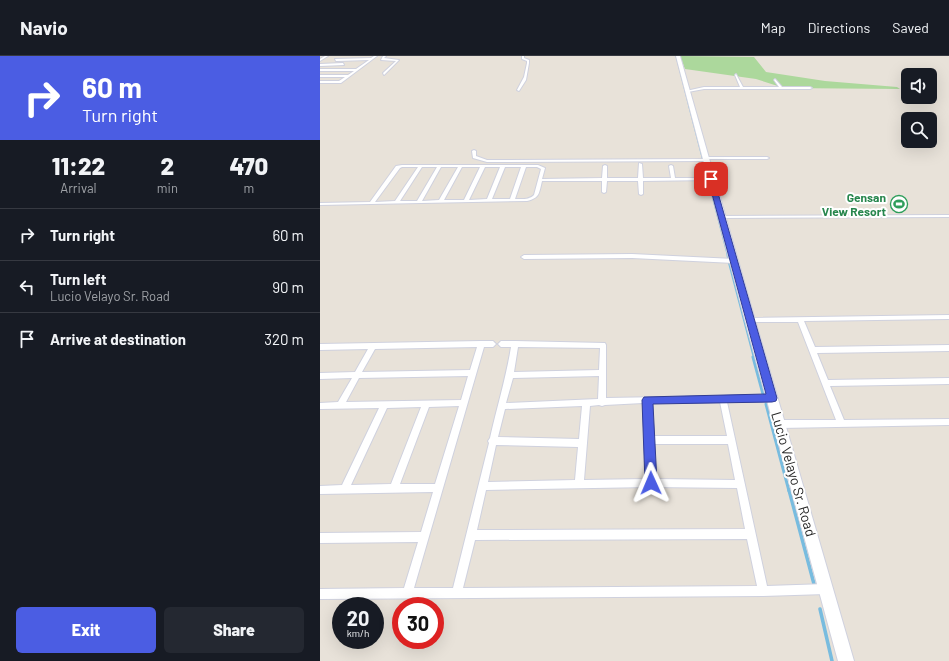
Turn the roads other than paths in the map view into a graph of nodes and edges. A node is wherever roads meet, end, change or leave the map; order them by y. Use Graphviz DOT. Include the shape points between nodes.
graph roads {
  1 [pos="326,56"];
  2 [pos="343,56"];
  3 [pos="376,56"];
  4 [pos="385,56"];
  5 [pos="523,56"];
  6 [pos="678,56"];
  7 [pos="371,59"];
  8 [pos="320,60"];
  9 [pos="336,60"];
  10 [pos="354,60"];
  11 [pos="348,64"];
  12 [pos="320,65"];
  13 [pos="328,65"];
  14 [pos="320,70"];
  15 [pos="339,70"];
  16 [pos="356,70"];
  17 [pos="384,74"];
  18 [pos="736,75"];
  19 [pos="320,76"];
  20 [pos="348,76"];
  21 [pos="775,80"];
  22 [pos="320,82"];
  23 [pos="742,88"];
  24 [pos="781,88"];
  25 [pos="810,88"];
  26 [pos="518,90"];
  27 [pos="688,91"];
  28 [pos="474,151"];
  29 [pos="767,158"];
  30 [pos="704,159"];
  31 [pos="640,164"];
  32 [pos="421,166"];
  33 [pos="440,166"];
  34 [pos="461,166"];
  35 [pos="483,166"];
  36 [pos="503,166"];
  37 [pos="524,166"];
  38 [pos="605,166"];
  39 [pos="670,166"];
  40 [pos="709,179"];
  41 [pos="540,180"];
  42 [pos="605,180"];
  43 [pos="640,180"];
  44 [pos="673,180"];
  45 [pos="604,192"];
  46 [pos="641,194"];
  47 [pos="489,200"];
  48 [pos="512,200"];
  49 [pos="442,201"];
  50 [pos="466,201"];
  51 [pos="372,202"];
  52 [pos="397,202"];
  53 [pos="419,202"];
  54 [pos="320,204"];
  55 [pos="949,216"];
  56 [pos="721,217"];
  57 [pos="524,257"];
  58 [pos="734,261"];
  59 [pos="949,317"];
  60 [pos="800,319"];
  61 [pos="750,320"];
  62 [pos="481,344"];
  63 [pos="515,344"];
  64 [pos="320,346"];
  65 [pos="373,346"];
  66 [pos="949,348"];
  67 [pos="812,350"];
  68 [pos="473,373"];
  69 [pos="603,373"];
  70 [pos="357,375"];
  71 [pos="510,375"];
  72 [pos="320,376"];
  73 [pos="949,381"];
  74 [pos="825,383"];
  75 [pos="772,398"];
  76 [pos="647,400"];
  77 [pos="724,400"];
  78 [pos="464,403"];
  79 [pos="602,403"];
  80 [pos="426,404"];
  81 [pos="586,404"];
  82 [pos="341,405"];
  83 [pos="384,405"];
  84 [pos="320,406"];
  85 [pos="501,406"];
  86 [pos="949,422"];
  87 [pos="841,423"];
  88 [pos="780,424"];
  89 [pos="650,440"];
  90 [pos="731,440"];
  91 [pos="492,441"];
  92 [pos="582,443"];
  93 [pos="651,483"];
  94 [pos="740,484"];
  95 [pos="579,485"];
  96 [pos="483,486"];
  97 [pos="438,488"];
  98 [pos="345,489"];
  99 [pos="394,489"];
  100 [pos="320,490"];
  101 [pos="472,534"];
  102 [pos="750,534"];
  103 [pos="424,537"];
  104 [pos="320,538"];
  105 [pos="820,589"];
  106 [pos="763,591"];
  107 [pos="458,592"];
  108 [pos="320,594"];
  109 [pos="407,594"];
  110 [pos="846,661"];
  1 -- 8 [label="street"];
  2 -- 9 [label="street"];
  3 -- 7 [label="street"];
  4 -- 17 [label="street" via="382,59 398,60"];
  5 -- 26 [label="street" via="528,61 527,73"];
  6 -- 27 [label="main road, Lucio Velayo Sr. Road"];
  7 -- 10 [label="street"];
  7 -- 16 [label="street"];
  9 -- 10 [label="street"];
  9 -- 13 [label="street"];
  10 -- 11 [label="street"];
  11 -- 13 [label="street"];
  11 -- 15 [label="street"];
  12 -- 13 [label="street"];
  13 -- 14 [label="street"];
  14 -- 15 [label="street"];
  15 -- 16 [label="street"];
  16 -- 20 [label="street"];
  18 -- 23 [label="street"];
  19 -- 20 [label="street"];
  20 -- 22 [label="street" via="340,82"];
  21 -- 24 [label="street"];
  23 -- 24 [label="street"];
  23 -- 27 [label="street" via="704,88"];
  24 -- 25 [label="street"];
  27 -- 30 [label="main road, Lucio Velayo Sr. Road"];
  28 -- 30 [label="street" via="474,157 487,161"];
  29 -- 30 [label="street"];
  30 -- 40 [label="main road, Lucio Velayo Sr. Road"];
  31 -- 43 [label="street"];
  32 -- 33 [label="street"];
  32 -- 51 [label="street" via="398,167"];
  32 -- 52 [label="street"];
  33 -- 34 [label="street"];
  33 -- 53 [label="street"];
  34 -- 35 [label="street"];
  34 -- 49 [label="street"];
  35 -- 36 [label="street"];
  35 -- 50 [label="street"];
  36 -- 37 [label="street"];
  36 -- 47 [label="street"];
  37 -- 41 [label="street" via="541,167"];
  37 -- 48 [label="street"];
  38 -- 42 [label="street"];
  39 -- 44 [label="street"];
  40 -- 44 [label="street"];
  40 -- 56 [label="main road, Lucio Velayo Sr. Road"];
  41 -- 42 [label="street"];
  41 -- 48 [label="street" via="535,197"];
  42 -- 43 [label="street"];
  42 -- 45 [label="street"];
  43 -- 44 [label="street"];
  43 -- 46 [label="street"];
  47 -- 48 [label="street"];
  47 -- 50 [label="street"];
  49 -- 50 [label="street"];
  49 -- 53 [label="street"];
  51 -- 52 [label="street"];
  51 -- 54 [label="street"];
  52 -- 53 [label="street"];
  55 -- 56 [label="street"];
  56 -- 58 [label="main road, Lucio Velayo Sr. Road"];
  57 -- 58 [label="street" via="632,256"];
  58 -- 61 [label="main road, Lucio Velayo Sr. Road"];
  59 -- 60 [label="street"];
  60 -- 61 [label="street"];
  60 -- 67 [label="street"];
  61 -- 75 [label="main road, Lucio Velayo Sr. Road"];
  62 -- 63 [label="street"];
  62 -- 65 [label="street"];
  62 -- 68 [label="street"];
  63 -- 69 [label="street" via="603,345"];
  63 -- 71 [label="street"];
  64 -- 65 [label="street"];
  65 -- 70 [label="street"];
  66 -- 67 [label="street"];
  67 -- 74 [label="street"];
  68 -- 70 [label="street"];
  68 -- 78 [label="street"];
  69 -- 71 [label="street"];
  69 -- 79 [label="street"];
  70 -- 72 [label="street"];
  70 -- 82 [label="street"];
  71 -- 85 [label="street"];
  73 -- 74 [label="street"];
  74 -- 87 [label="street"];
  75 -- 77 [label="street"];
  75 -- 88 [label="main road, Lucio Velayo Sr. Road"];
  76 -- 77 [label="street"];
  76 -- 79 [label="street"];
  76 -- 89 [label="street"];
  77 -- 90 [label="street"];
  78 -- 80 [label="street"];
  78 -- 97 [label="street"];
  79 -- 81 [label="street"];
  80 -- 83 [label="street"];
  80 -- 99 [label="street"];
  81 -- 85 [label="street"];
  81 -- 92 [label="street"];
  82 -- 83 [label="street"];
  82 -- 84 [label="street"];
  83 -- 98 [label="street"];
  85 -- 91 [label="street"];
  86 -- 87 [label="street"];
  87 -- 88 [label="street"];
  88 -- 105 [label="main road, Lucio Velayo Sr. Road"];
  89 -- 90 [label="street"];
  89 -- 93 [label="street"];
  90 -- 94 [label="street"];
  91 -- 92 [label="street"];
  91 -- 96 [label="street"];
  92 -- 95 [label="street"];
  93 -- 94 [label="street"];
  93 -- 95 [label="street"];
  94 -- 102 [label="street"];
  95 -- 96 [label="street"];
  96 -- 101 [label="street"];
  97 -- 99 [label="street"];
  97 -- 103 [label="street"];
  98 -- 99 [label="street"];
  98 -- 100 [label="street"];
  101 -- 102 [label="street"];
  101 -- 107 [label="street"];
  102 -- 106 [label="street"];
  103 -- 104 [label="street"];
  103 -- 109 [label="street"];
  105 -- 106 [label="street"];
  105 -- 110 [label="main road, Lucio Velayo Sr. Road"];
  106 -- 107 [label="street"];
  107 -- 109 [label="street"];
  108 -- 109 [label="street"];
}
